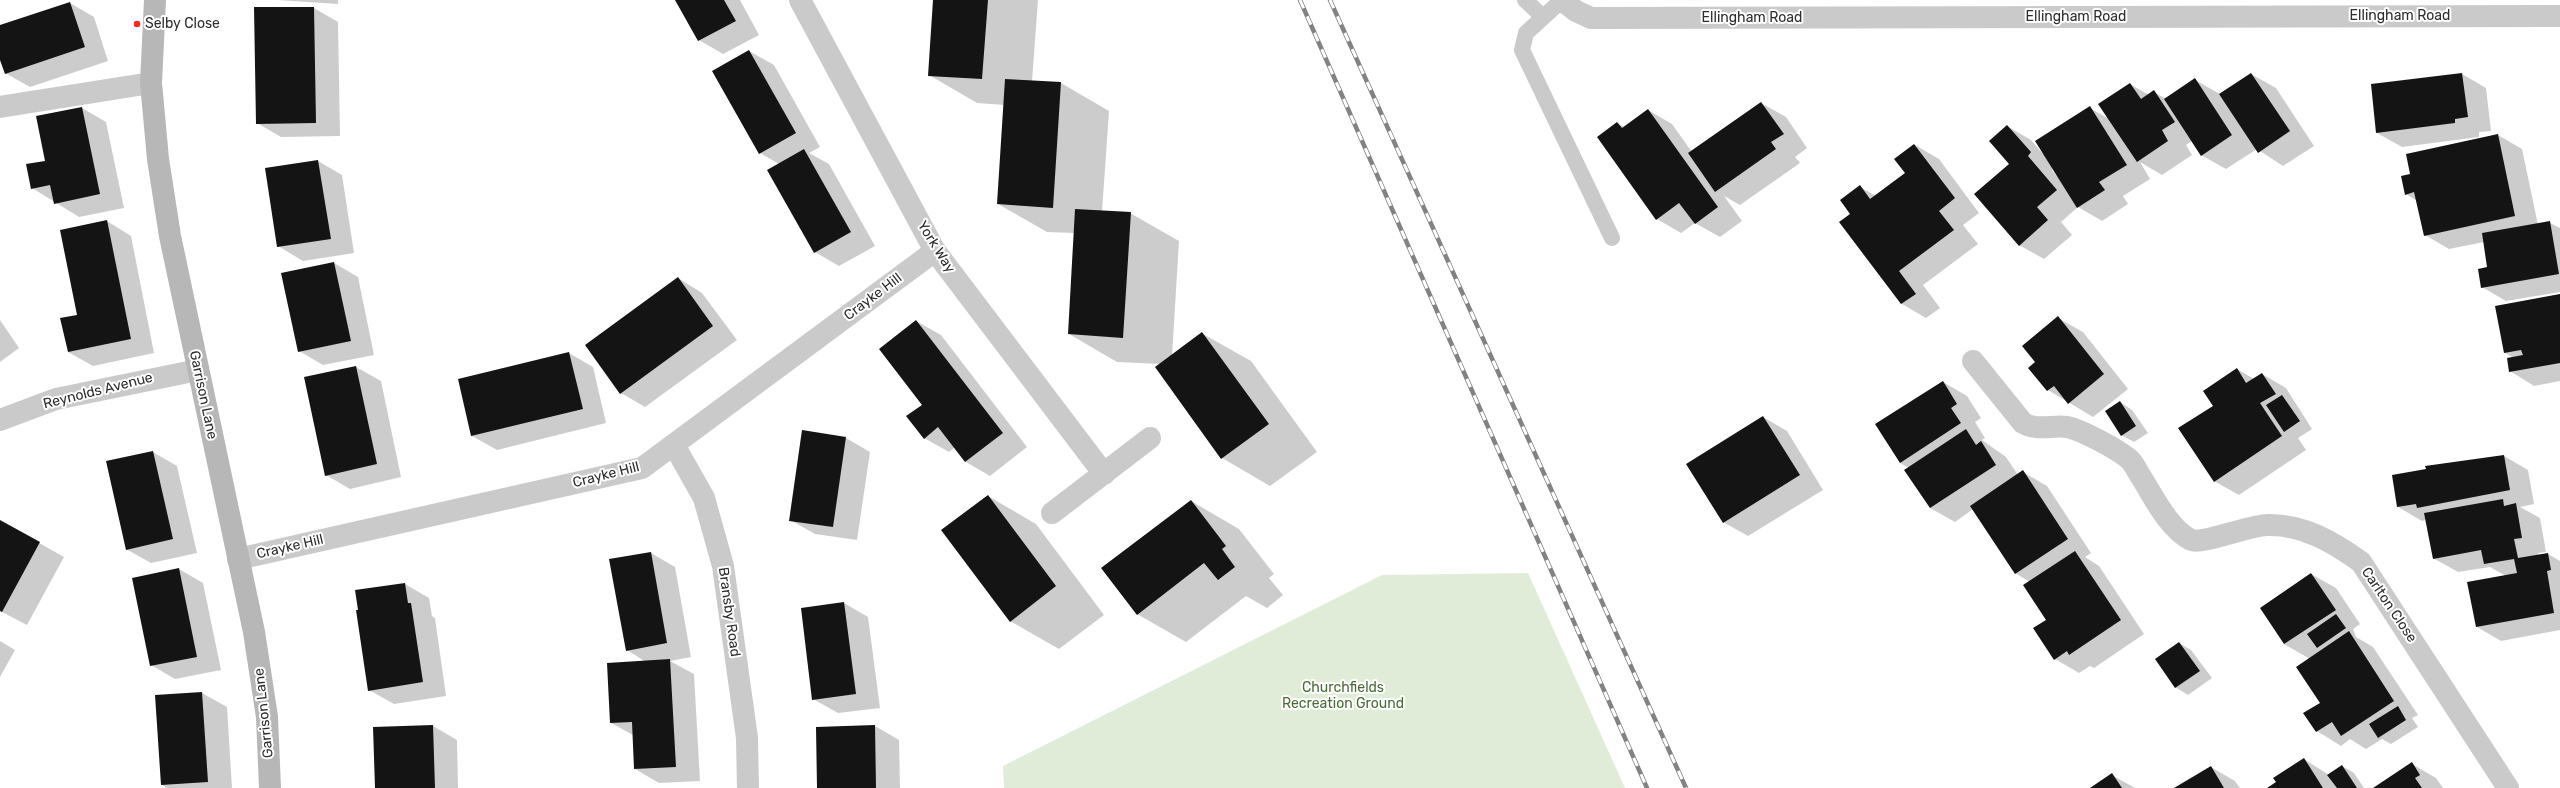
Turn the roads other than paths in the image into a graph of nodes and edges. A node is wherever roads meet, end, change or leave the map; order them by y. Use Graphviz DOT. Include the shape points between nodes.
graph roads {
  1 [pos="155,0"];
  2 [pos="800,0"];
  3 [pos="1525,0"];
  4 [pos="1562,0"];
  5 [pos="2560,16"];
  6 [pos="1543,17"];
  7 [pos="151,83"];
  8 [pos="0,107"];
  9 [pos="1612,238"];
  10 [pos="935,251"];
  11 [pos="1973,361"];
  12 [pos="198,370"];
  13 [pos="0,420"];
  14 [pos="1150,438"];
  15 [pos="674,445"];
  16 [pos="1104,474"];
  17 [pos="1052,513"];
  18 [pos="238,559"];
  19 [pos="270,788"];
  20 [pos="748,788"];
  21 [pos="2508,788"];
  1 -- 7 [label="street, Garrison Lane"];
  2 -- 10 [label="street, York Way"];
  3 -- 6 [label="lane"];
  4 -- 5 [label="street, Ellingham Road" via="1591,18"];
  4 -- 6 [label="lane"];
  6 -- 9 [label="lane" via="1526,33 1522,50"];
  7 -- 8 [label="street"];
  7 -- 12 [label="street, Garrison Lane" via="158,159 170,236"];
  10 -- 15 [label="street, Crayke Hill"];
  10 -- 16 [label="street, York Way"];
  11 -- 21 [label="street, Carlton Close" via="2023,423 2031,428 2068,427 2084,433 2130,460 2177,530 2192,541 2267,525 2300,530 2332,541 2361,562"];
  12 -- 13 [label="street, Reynolds Avenue" via="56,399"];
  12 -- 18 [label="street, Garrison Lane"];
  14 -- 16 [label="street"];
  15 -- 18 [label="street, Crayke Hill" via="642,468"];
  15 -- 20 [label="street, Bransby Road" via="704,498 723,566 747,738"];
  16 -- 17 [label="street"];
  18 -- 19 [label="street, Garrison Lane" via="254,632 267,717"];
}
